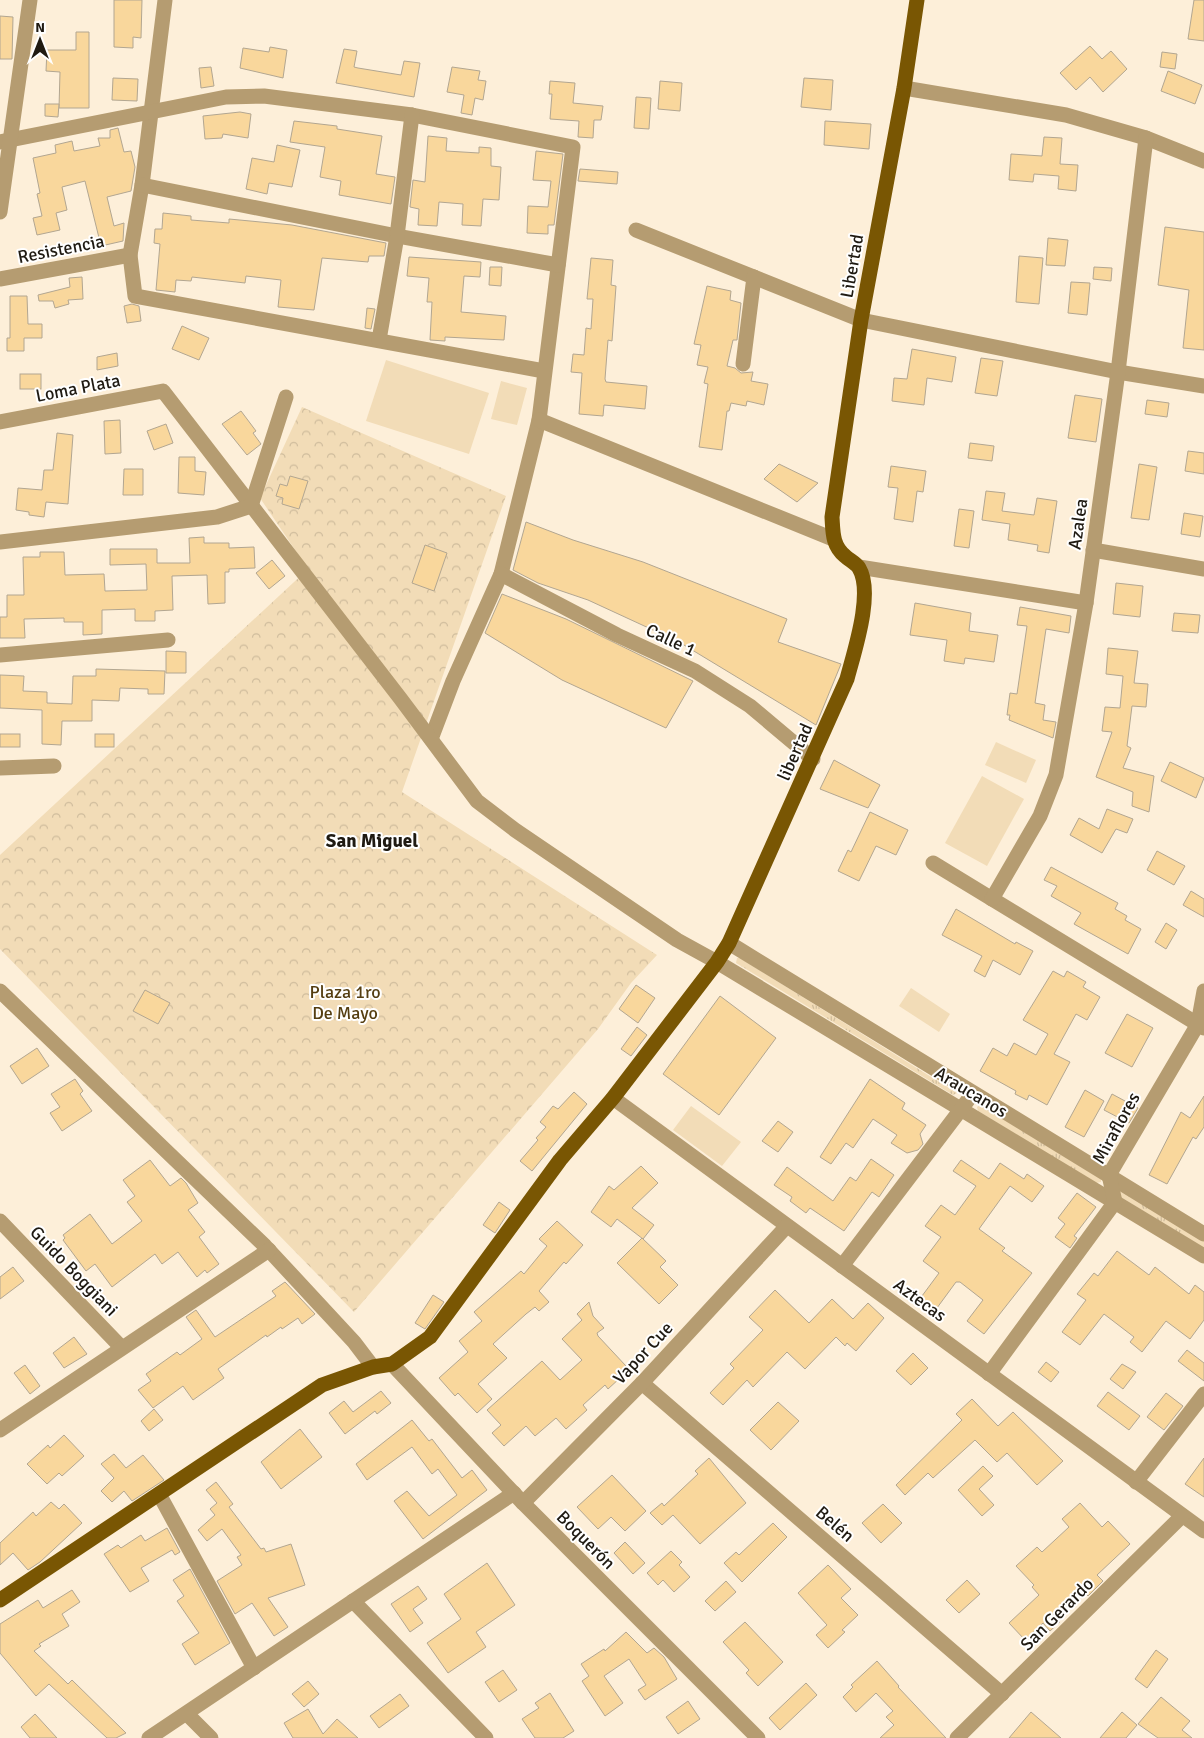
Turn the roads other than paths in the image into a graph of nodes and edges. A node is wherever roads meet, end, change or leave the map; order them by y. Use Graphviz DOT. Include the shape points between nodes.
graph roads {
  1 [pos="30,0"];
  2 [pos="165,0"];
  3 [pos="917,0"];
  4 [pos="904,88"];
  5 [pos="150,114"];
  6 [pos="412,115"];
  7 [pos="1146,138"];
  8 [pos="5,141"];
  9 [pos="1204,161"];
  10 [pos="142,185"];
  11 [pos="0,212"];
  12 [pos="636,230"];
  13 [pos="396,236"];
  14 [pos="130,255"];
  15 [pos="558,265"];
  16 [pos="754,277"];
  17 [pos="0,280"];
  18 [pos="862,320"];
  19 [pos="379,340"];
  20 [pos="743,364"];
  21 [pos="544,371"];
  22 [pos="1118,372"];
  23 [pos="1204,386"];
  24 [pos="163,391"];
  25 [pos="286,397"];
  26 [pos="540,420"];
  27 [pos="0,422"];
  28 [pos="251,506"];
  29 [pos="833,539"];
  30 [pos="0,542"];
  31 [pos="1093,550"];
  32 [pos="859,567"];
  33 [pos="1204,569"];
  34 [pos="501,574"];
  35 [pos="1086,603"];
  36 [pos="168,640"];
  37 [pos="0,655"];
  38 [pos="431,739"];
  39 [pos="813,759"];
  40 [pos="54,766"];
  41 [pos="0,768"];
  42 [pos="933,863"];
  43 [pos="992,899"];
  44 [pos="729,943"];
  45 [pos="717,962"];
  46 [pos="0,991"];
  47 [pos="1204,991"];
  48 [pos="1201,1026"];
  49 [pos="973,1092"];
  50 [pos="613,1098"];
  51 [pos="963,1108"];
  52 [pos="1109,1175"];
  53 [pos="1115,1202"];
  54 [pos="0,1221"];
  55 [pos="788,1226"];
  56 [pos="1204,1234"];
  57 [pos="269,1250"];
  58 [pos="1204,1256"];
  59 [pos="842,1266"];
  60 [pos="121,1347"];
  61 [pos="392,1364"];
  62 [pos="374,1367"];
  63 [pos="989,1374"];
  64 [pos="642,1383"];
  65 [pos="1204,1394"];
  66 [pos="0,1430"];
  67 [pos="1136,1482"];
  68 [pos="159,1494"];
  69 [pos="518,1498"];
  70 [pos="1182,1516"];
  71 [pos="1204,1532"];
  72 [pos="0,1600"];
  73 [pos="352,1602"];
  74 [pos="254,1668"];
  75 [pos="1002,1694"];
  76 [pos="187,1714"];
  77 [pos="149,1738"];
  78 [pos="211,1738"];
  79 [pos="486,1738"];
  80 [pos="758,1738"];
  81 [pos="957,1738"];
  1 -- 8 [label="street"];
  2 -- 5 [label="street"];
  3 -- 4 [label="main road, Libertad"];
  4 -- 7 [label="street" via="1066,115"];
  4 -- 18 [label="main road, Libertad"];
  5 -- 6 [label="street" via="226,97 264,96"];
  5 -- 8 [label="street"];
  5 -- 10 [label="street"];
  6 -- 13 [label="street"];
  6 -- 15 [label="street" via="573,147"];
  7 -- 9 [label="street"];
  7 -- 22 [label="street, Azalea"];
  8 -- 11 [label="street"];
  10 -- 13 [label="street"];
  10 -- 14 [label="street"];
  12 -- 16 [label="street"];
  13 -- 15 [label="street"];
  13 -- 19 [label="street"];
  14 -- 17 [label="street, Resistencia"];
  14 -- 19 [label="street" via="135,296"];
  15 -- 21 [label="street"];
  16 -- 18 [label="street"];
  16 -- 20 [label="street"];
  18 -- 22 [label="street"];
  18 -- 29 [label="main road, Libertad" via="832,517"];
  19 -- 21 [label="street"];
  21 -- 26 [label="street"];
  22 -- 23 [label="street"];
  22 -- 31 [label="street, Azalea"];
  24 -- 27 [label="street, Loma Plata"];
  24 -- 28 [label="street, Araucanos"];
  25 -- 28 [label="street"];
  26 -- 29 [label="street"];
  26 -- 34 [label="street"];
  28 -- 30 [label="street" via="217,517"];
  28 -- 38 [label="street, Araucanos"];
  29 -- 32 [label="main road" via="842,553"];
  31 -- 33 [label="street"];
  31 -- 35 [label="street, Azalea"];
  32 -- 35 [label="street"];
  32 -- 39 [label="main road, libertad" via="864,582 856,645 847,679"];
  34 -- 38 [label="street" via="452,681"];
  34 -- 39 [label="street, Calle 1" via="617,635 695,671 750,706"];
  35 -- 43 [label="street, Azalea" via="1056,775 1040,816"];
  36 -- 37 [label="street"];
  38 -- 45 [label="street, Araucanos" via="484,806 677,940"];
  39 -- 44 [label="main road, libertad"];
  40 -- 41 [label="street"];
  42 -- 43 [label="street"];
  43 -- 48 [label="street"];
  44 -- 45 [label="main road, libertad"];
  44 -- 49 [label="street, Araucanos"];
  45 -- 50 [label="main road, libertad"];
  45 -- 51 [label="street, Araucanos"];
  46 -- 57 [label="street"];
  47 -- 48 [label="street, Miraflores"];
  48 -- 52 [label="street, Miraflores"];
  49 -- 51 [label="street"];
  49 -- 52 [label="street, Araucanos"];
  50 -- 55 [label="street, Aztecas"];
  50 -- 61 [label="main road, libertad" via="560,1160 430,1337"];
  51 -- 53 [label="street, Araucanos"];
  51 -- 59 [label="street"];
  52 -- 53 [label="street, Miraflores"];
  52 -- 56 [label="street, Araucanos"];
  53 -- 58 [label="street, Araucanos"];
  53 -- 63 [label="street"];
  54 -- 60 [label="street, Guido Boggiani"];
  55 -- 59 [label="street, Aztecas"];
  55 -- 64 [label="street, Vapor Cue"];
  57 -- 60 [label="street"];
  57 -- 62 [label="street"];
  59 -- 63 [label="street, Aztecas"];
  60 -- 66 [label="street"];
  61 -- 62 [label="main road"];
  61 -- 69 [label="street, Boquerón"];
  62 -- 68 [label="main road" via="322,1385"];
  63 -- 67 [label="street, Aztecas"];
  64 -- 69 [label="street, Vapor Cue"];
  64 -- 75 [label="street, Belén"];
  65 -- 67 [label="street"];
  67 -- 70 [label="street, Aztecas"];
  68 -- 72 [label="main road"];
  68 -- 74 [label="street"];
  69 -- 73 [label="street, Vapor Cue"];
  69 -- 80 [label="street, Boquerón"];
  70 -- 71 [label="street, Aztecas"];
  70 -- 75 [label="street, San Gerardo"];
  73 -- 74 [label="street, Vapor Cue"];
  73 -- 79 [label="street"];
  74 -- 76 [label="street, Vapor Cue"];
  75 -- 81 [label="street, San Gerardo"];
  76 -- 77 [label="street, Vapor Cue"];
  76 -- 78 [label="street"];
}
